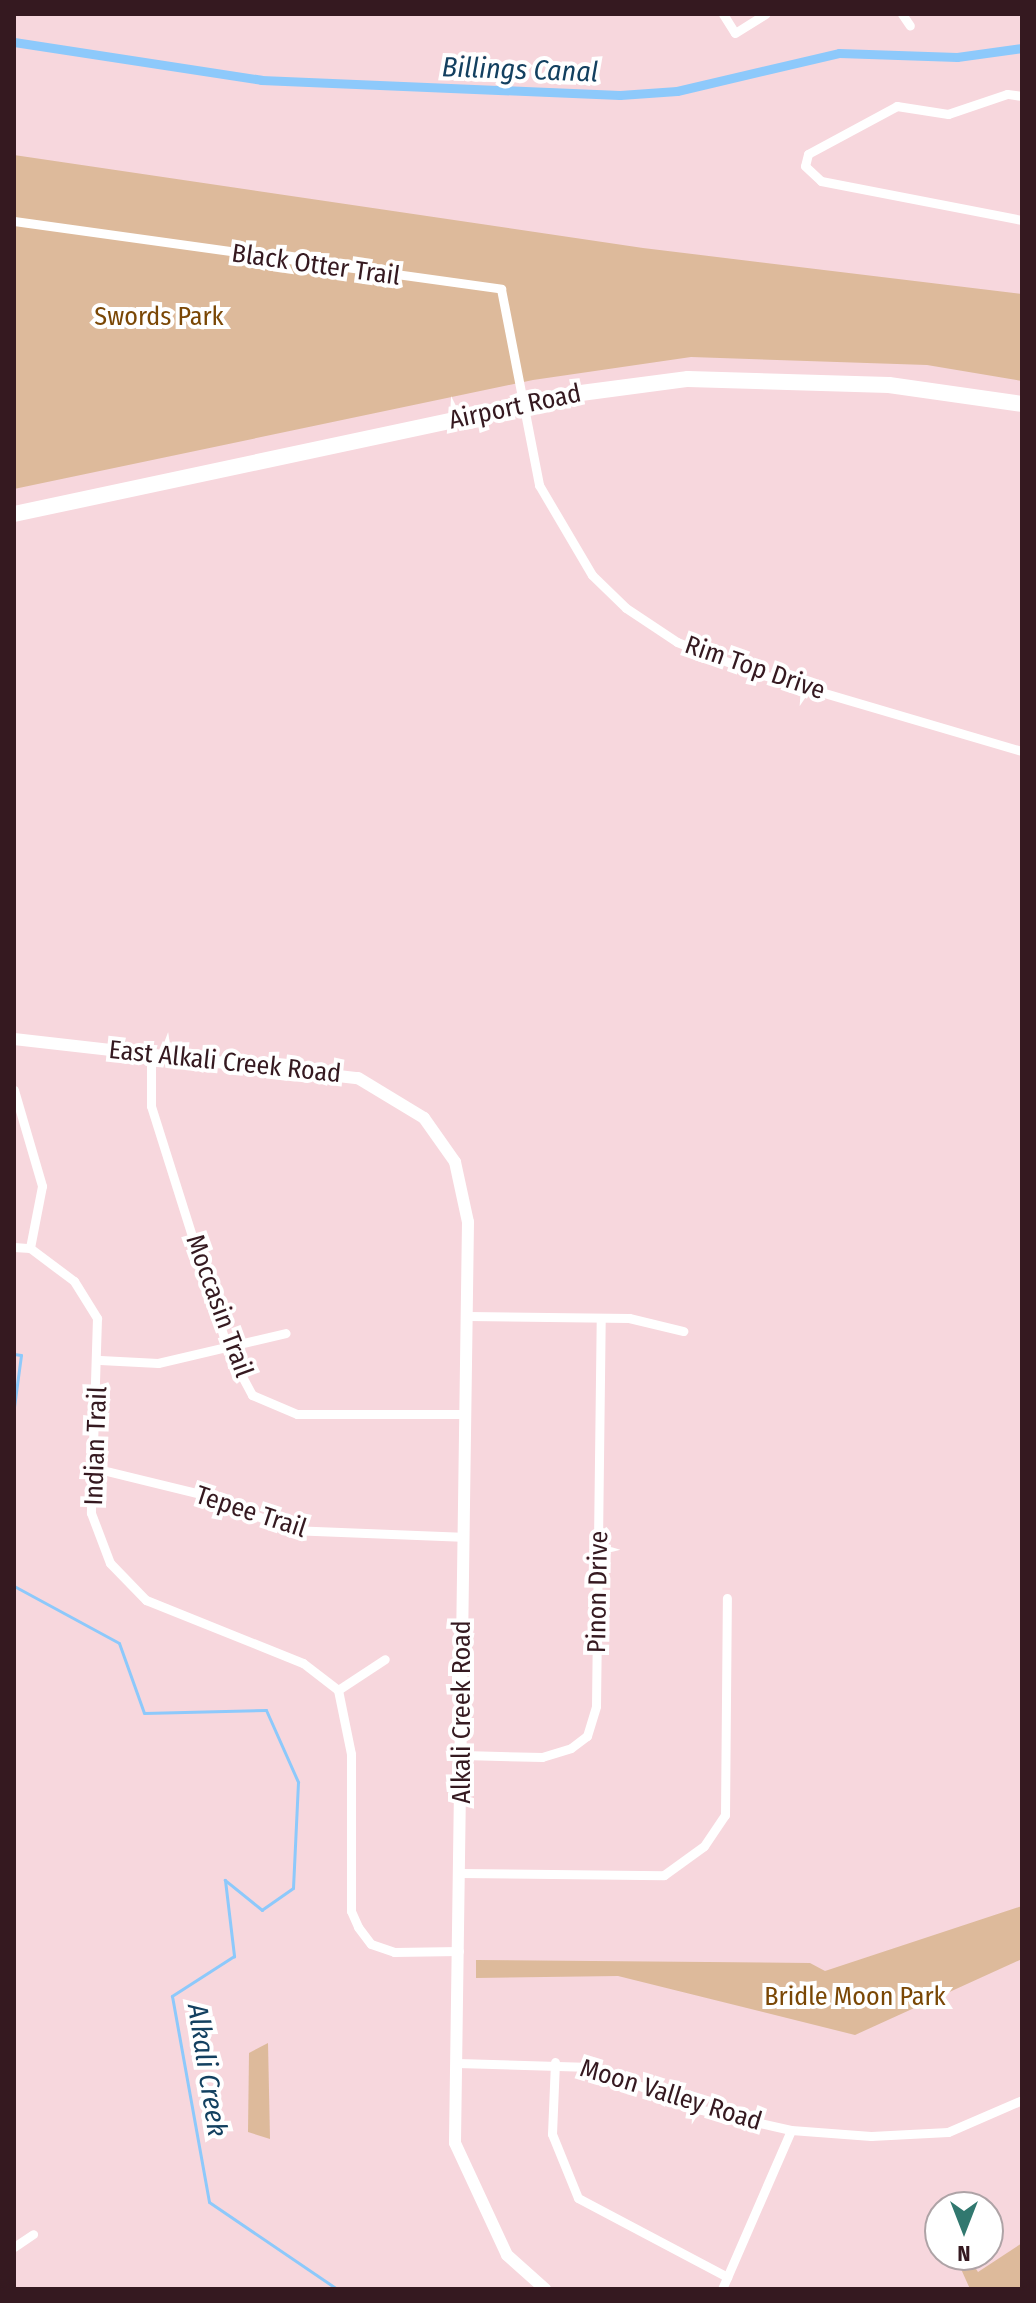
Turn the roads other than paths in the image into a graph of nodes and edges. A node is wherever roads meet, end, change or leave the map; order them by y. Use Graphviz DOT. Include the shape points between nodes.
graph roads {
  1 [pos="723,14"];
  2 [pos="766,14"];
  3 [pos="902,14"];
  4 [pos="910,26"];
  5 [pos="1022,96"];
  6 [pos="1022,220"];
  7 [pos="14,221"];
  8 [pos="1022,404"];
  9 [pos="520,406"];
  10 [pos="14,514"];
  11 [pos="1022,751"];
  12 [pos="14,1039"];
  13 [pos="151,1054"];
  14 [pos="14,1090"];
  15 [pos="424,1118"];
  16 [pos="17,1121"];
  17 [pos="14,1247"];
  18 [pos="30,1248"];
  19 [pos="468,1316"];
  20 [pos="601,1318"];
  21 [pos="683,1331"];
  22 [pos="286,1333"];
  23 [pos="228,1350"];
  24 [pos="100,1360"];
  25 [pos="465,1414"];
  26 [pos="90,1467"];
  27 [pos="461,1537"];
  28 [pos="727,1598"];
  29 [pos="385,1659"];
  30 [pos="338,1690"];
  31 [pos="463,1755"];
  32 [pos="460,1873"];
  33 [pos="459,1951"];
  34 [pos="555,2062"];
  35 [pos="457,2063"];
  36 [pos="1022,2100"];
  37 [pos="791,2130"];
  38 [pos="33,2234"];
  39 [pos="14,2247"];
  40 [pos="727,2277"];
  41 [pos="545,2289"];
  42 [pos="722,2289"];
  1 -- 2 [label="street" via="735,33"];
  3 -- 4 [label="street"];
  5 -- 6 [label="street" via="1007,94 948,114 897,106 808,154 805,166 821,181"];
  7 -- 9 [label="street, Black Otter Trail" via="501,289"];
  8 -- 9 [label="highway, Airport Road" via="889,385 755,376 688,379"];
  9 -- 10 [label="highway, Airport Road"];
  9 -- 11 [label="street, Rim Top Drive" via="539,485 592,575 626,608 677,642 753,672"];
  12 -- 13 [label="street, East Alkali Creek Road"];
  13 -- 15 [label="street, East Alkali Creek Road" via="358,1078"];
  13 -- 23 [label="street, Moccasin Trail" via="151,1106"];
  14 -- 16 [label="street"];
  15 -- 19 [label="street, Alkali Creek Road" via="455,1162 464,1190"];
  16 -- 18 [label="street" via="42,1186"];
  17 -- 18 [label="street"];
  18 -- 24 [label="street, Indian Trail" via="82,1293 97,1318"];
  19 -- 20 [label="street"];
  19 -- 25 [label="street, Alkali Creek Road"];
  20 -- 21 [label="street"];
  20 -- 31 [label="street, Pinon Drive" via="596,1706 587,1736 571,1748 542,1757"];
  22 -- 23 [label="street"];
  23 -- 24 [label="street" via="158,1363"];
  23 -- 25 [label="street, Moccasin Trail" via="252,1395 297,1414"];
  24 -- 26 [label="street, Indian Trail"];
  25 -- 27 [label="street, Alkali Creek Road"];
  26 -- 27 [label="street, Tepee Trail" via="213,1497 290,1530"];
  26 -- 30 [label="street, Indian Trail" via="91,1513 110,1563 146,1600 303,1663"];
  27 -- 31 [label="street, Alkali Creek Road"];
  28 -- 32 [label="street" via="725,1815 704,1846 664,1875"];
  29 -- 30 [label="street"];
  30 -- 33 [label="street" via="351,1754 351,1911 358,1927 371,1944 394,1952"];
  31 -- 32 [label="street, Alkali Creek Road"];
  32 -- 33 [label="street, Alkali Creek Road"];
  33 -- 35 [label="street, Alkali Creek Road"];
  34 -- 35 [label="street, Moon Valley Road"];
  34 -- 37 [label="street, Moon Valley Road"];
  34 -- 40 [label="street" via="552,2134 578,2198"];
  35 -- 41 [label="street, Alkali Creek Road" via="455,2143 481,2211 507,2255"];
  36 -- 37 [label="street, Moon Valley Road" via="948,2132"];
  37 -- 40 [label="street"];
  38 -- 39 [label="street"];
  40 -- 42 [label="street"];
}
